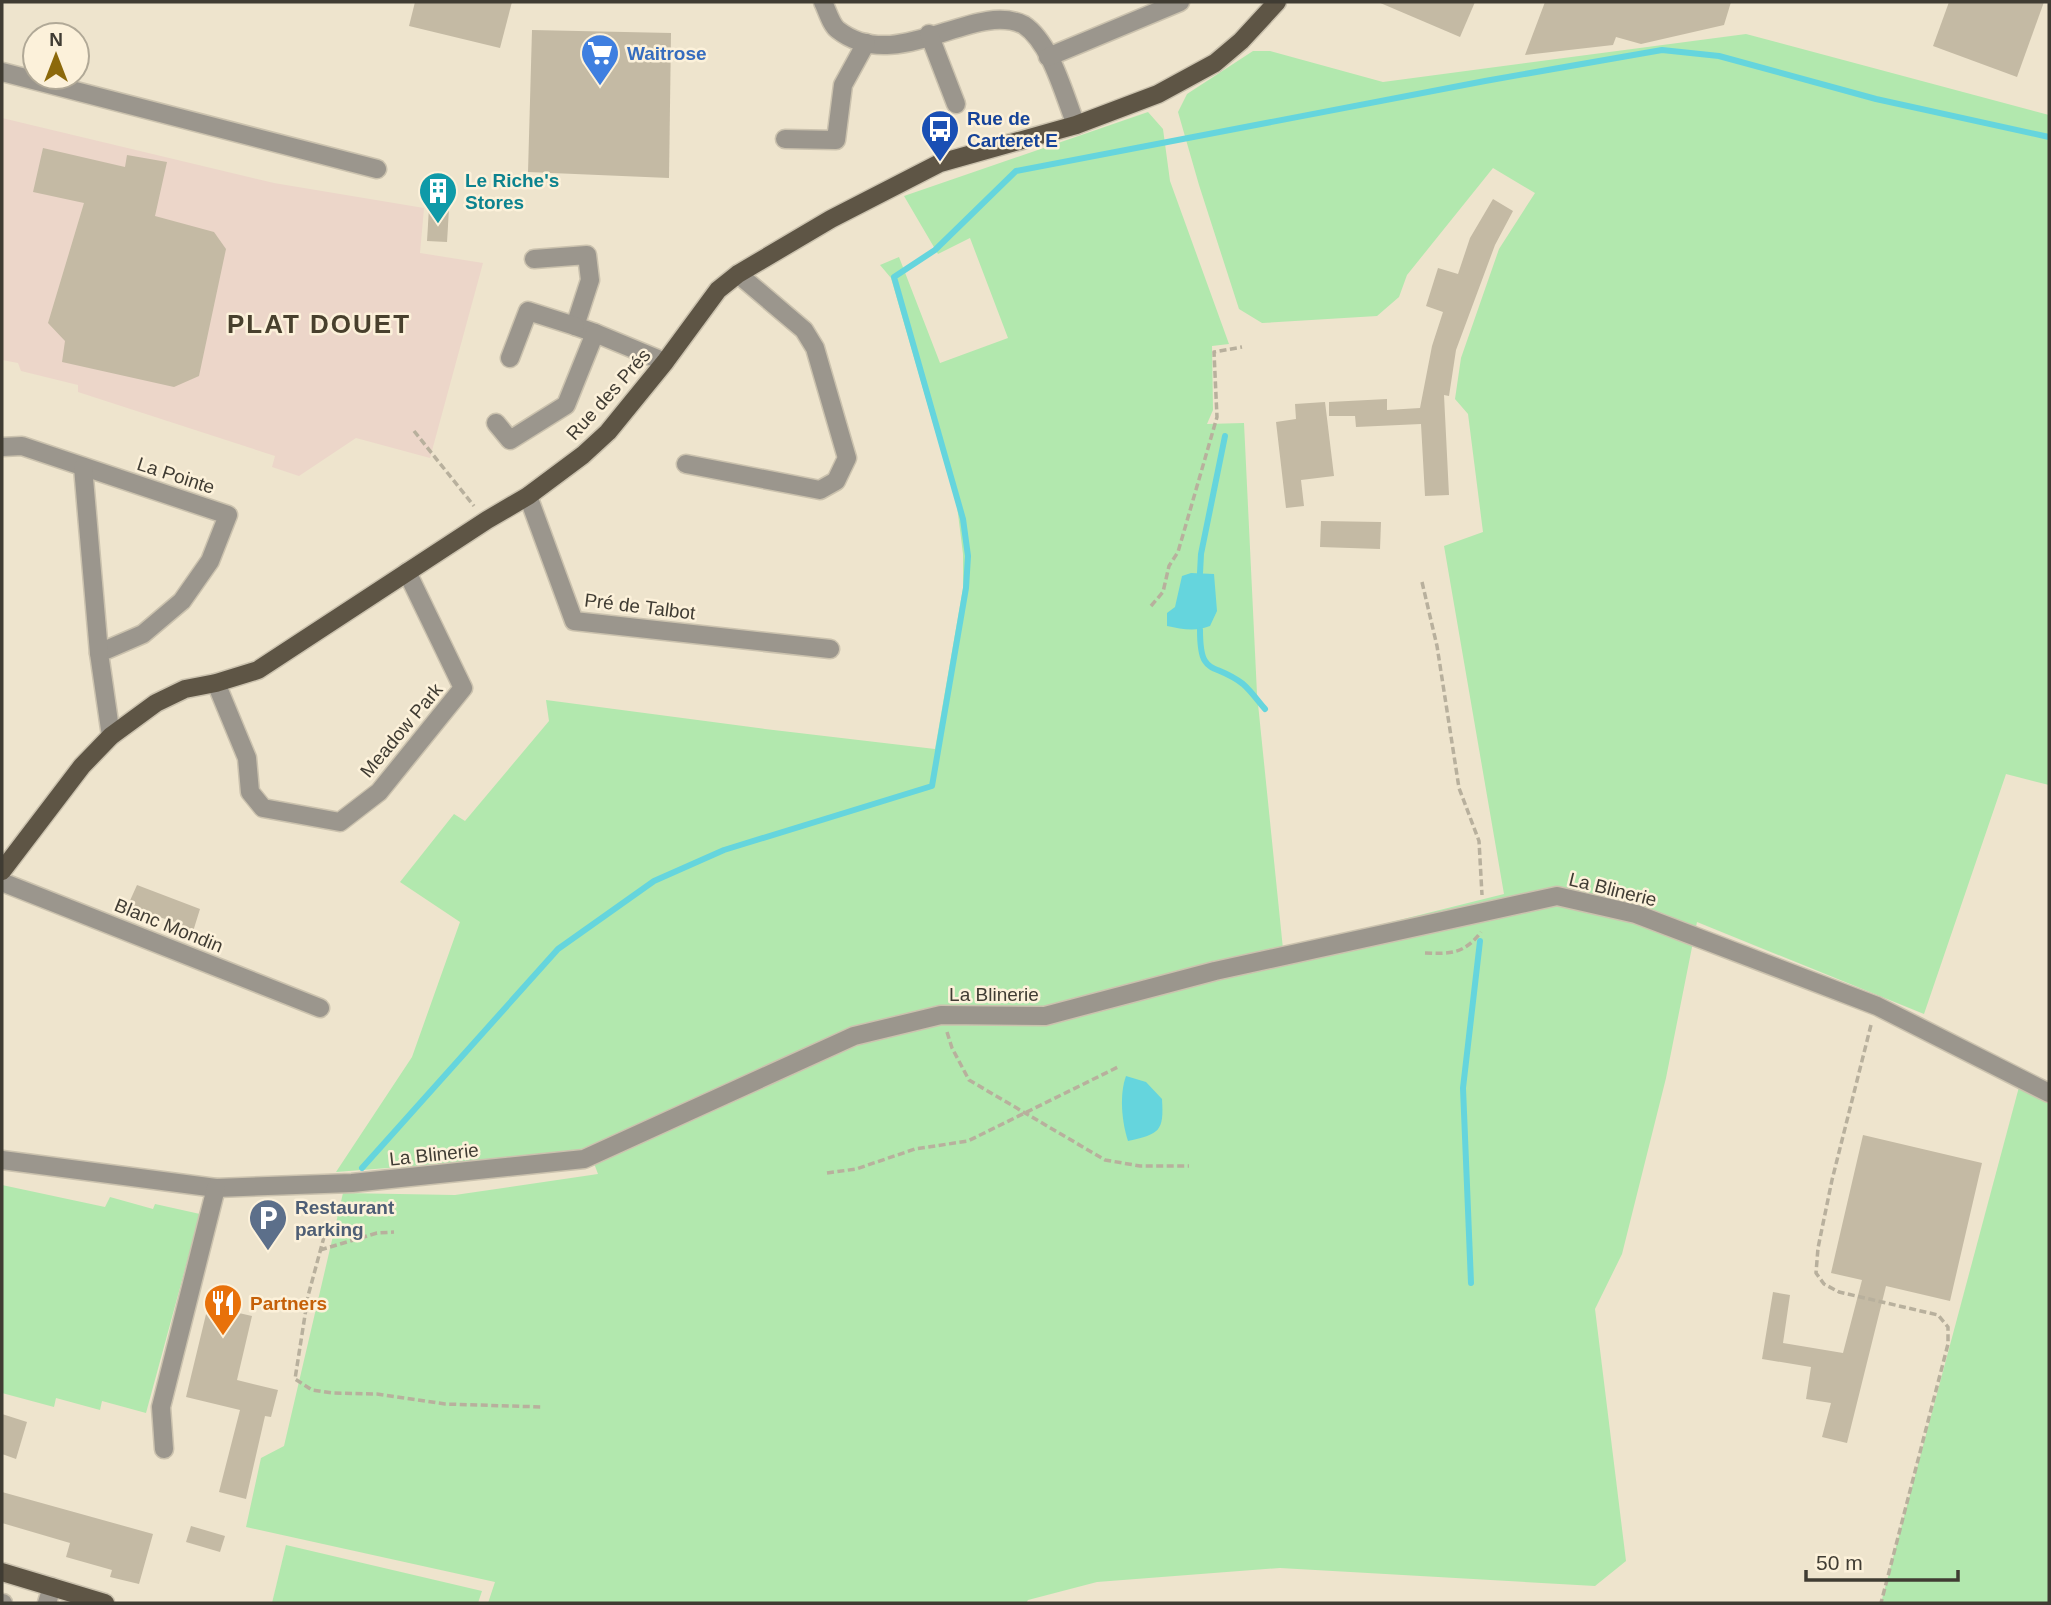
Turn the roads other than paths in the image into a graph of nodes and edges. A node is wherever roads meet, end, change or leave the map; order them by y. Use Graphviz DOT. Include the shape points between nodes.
graph roads {
  1 [pos="823,2"];
  2 [pos="1018,2"];
  3 [pos="1181,2"];
  4 [pos="1277,2"];
  5 [pos="1013,20"];
  6 [pos="929,34"];
  7 [pos="866,43"];
  8 [pos="1048,57"];
  9 [pos="2,72"];
  10 [pos="956,104"];
  11 [pos="1076,125"];
  12 [pos="785,139"];
  13 [pos="377,169"];
  14 [pos="534,259"];
  15 [pos="737,274"];
  16 [pos="575,326"];
  17 [pos="595,333"];
  18 [pos="510,358"];
  19 [pos="665,362"];
  20 [pos="496,423"];
  21 [pos="2,447"];
  22 [pos="686,464"];
  23 [pos="83,467"];
  24 [pos="528,496"];
  25 [pos="407,572"];
  26 [pos="830,649"];
  27 [pos="99,653"];
  28 [pos="216,683"];
  29 [pos="111,736"];
  30 [pos="2,871"];
  31 [pos="2,882"];
  32 [pos="320,1008"];
  33 [pos="2049,1093"];
  34 [pos="2,1160"];
  35 [pos="216,1188"];
  36 [pos="164,1449"];
  37 [pos="2,1572"];
  38 [pos="49,1595"];
  39 [pos="105,1603"];
  1 -- 7 [label="street" via="836,29"];
  2 -- 5 [label="street"];
  3 -- 8 [label="street"];
  4 -- 11 [label="main road, Rue des Prés" via="1215,63 1158,94"];
  5 -- 6 [label="street" via="974,20"];
  5 -- 8 [label="street" via="1038,38"];
  6 -- 7 [label="street" via="898,44"];
  6 -- 10 [label="street"];
  7 -- 12 [label="street" via="843,85 836,140"];
  8 -- 11 [label="street"];
  9 -- 13 [label="street"];
  11 -- 15 [label="main road, Rue des Prés" via="940,163"];
  14 -- 16 [label="street" via="587,255 590,280"];
  15 -- 19 [label="main road, Rue des Prés" via="719,290"];
  15 -- 22 [label="street" via="810,339 847,458 836,481 820,490"];
  16 -- 17 [label="street"];
  16 -- 18 [label="street" via="528,311"];
  17 -- 19 [label="street"];
  17 -- 20 [label="street" via="566,405 510,440"];
  19 -- 24 [label="main road, Rue des Prés" via="608,432"];
  21 -- 23 [label="street, La Pointe" via="22,446"];
  23 -- 27 [label="street"];
  23 -- 27 [label="street, La Pointe" via="228,515 210,561 182,601 143,634"];
  24 -- 25 [label="main road, Rue des Prés"];
  24 -- 26 [label="street, Pré de Talbot" via="574,621"];
  25 -- 28 [label="main road, Rue des Prés" via="258,670"];
  25 -- 28 [label="street, Meadow Park" via="463,688 379,792 340,822 263,807 250,792 247,758"];
  27 -- 29 [label="street"];
  28 -- 29 [label="main road, Rue des Prés" via="185,689 156,703"];
  29 -- 30 [label="main road, Rue des Prés" via="82,766"];
  31 -- 32 [label="street, Blanc Mondin"];
  33 -- 35 [label="street, La Blinerie" via="1877,1006 1636,914 1557,896 1215,971 1045,1016 941,1015 853,1036 584,1159 352,1183"];
  34 -- 35 [label="street, La Blinerie"];
  35 -- 36 [label="street" via="160,1407"];
  37 -- 38 [label="main road"];
  38 -- 39 [label="main road"];
}
